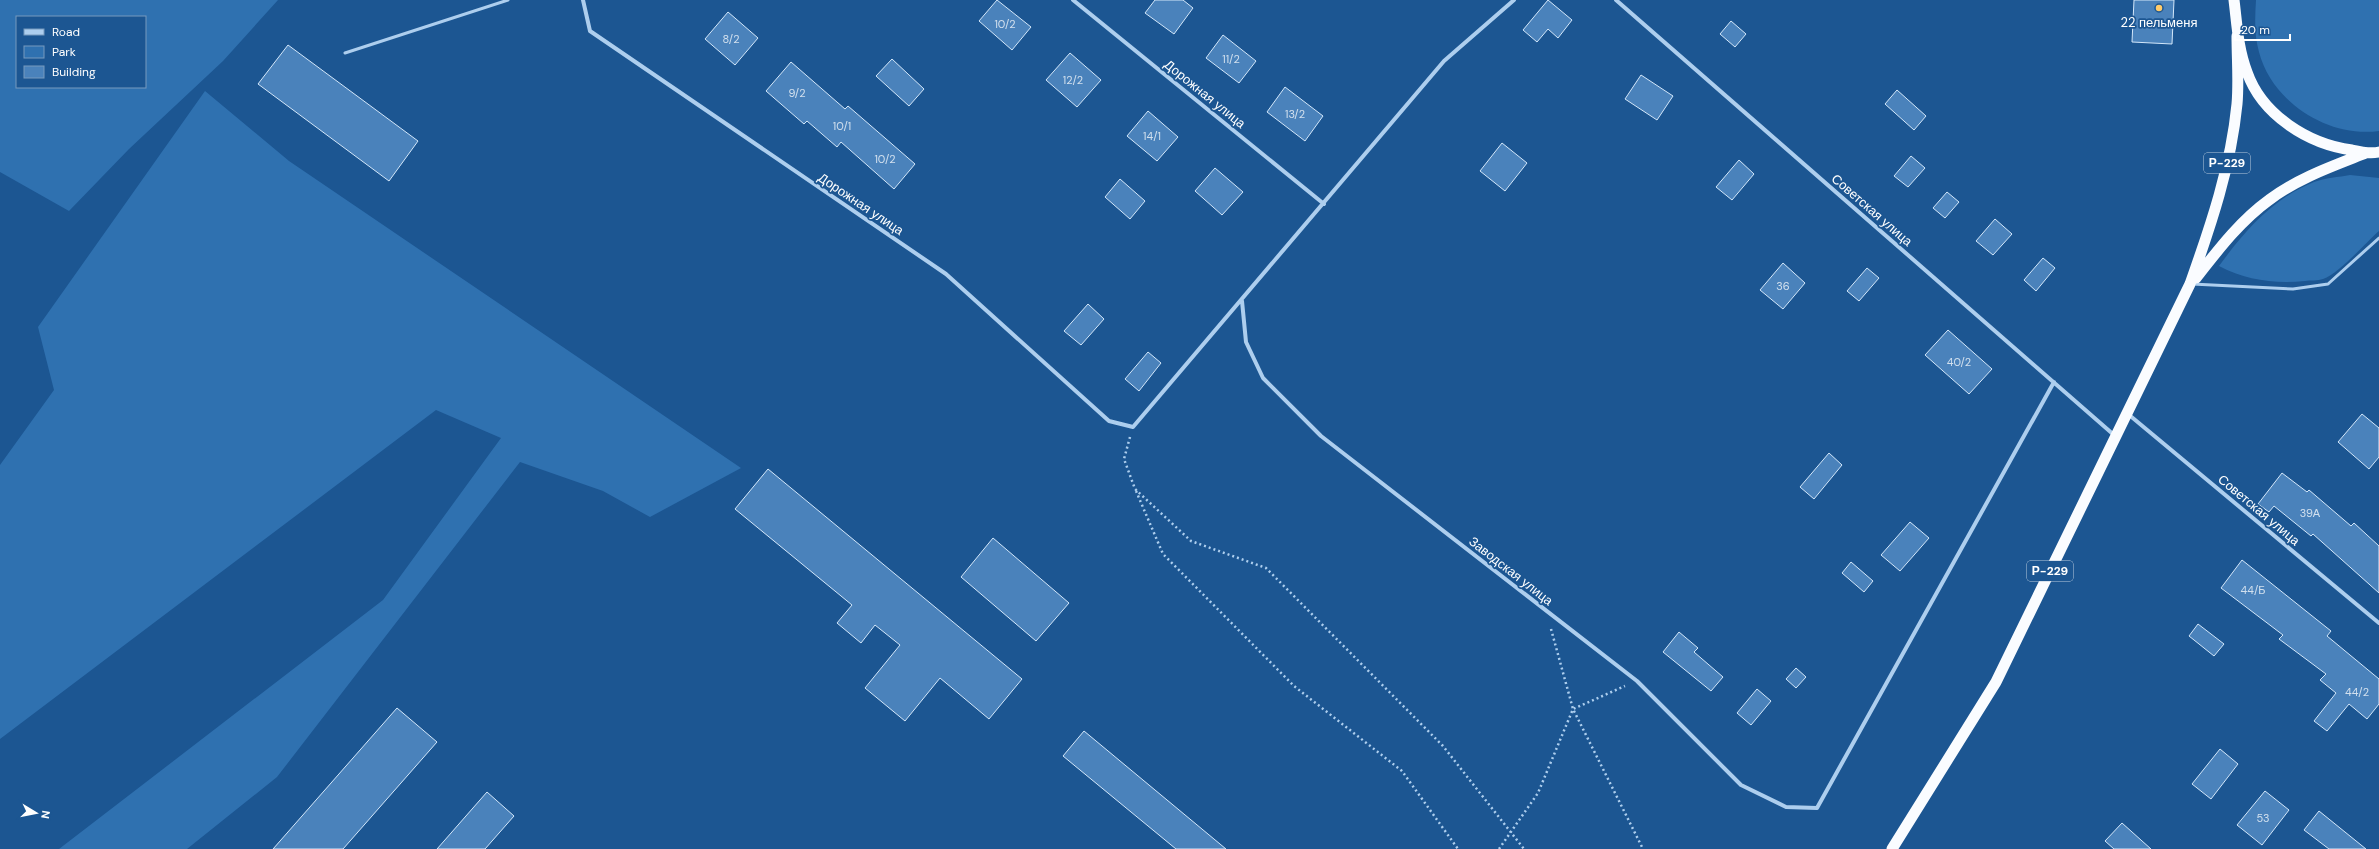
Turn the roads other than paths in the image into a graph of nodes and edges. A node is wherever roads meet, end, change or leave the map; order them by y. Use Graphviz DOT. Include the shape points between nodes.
graph roads {
  1 [pos="508,0"];
  2 [pos="583,0"];
  3 [pos="1073,0"];
  4 [pos="1514,0"];
  5 [pos="1616,0"];
  6 [pos="2234,0"];
  7 [pos="2240,0"];
  8 [pos="2236,21"];
  9 [pos="2237,36"];
  10 [pos="345,53"];
  11 [pos="2367,152"];
  12 [pos="2379,152"];
  13 [pos="1324,204"];
  14 [pos="2379,238"];
  15 [pos="2190,284"];
  16 [pos="1242,301"];
  17 [pos="2054,382"];
  18 [pos="2126,413"];
  19 [pos="2115,436"];
  20 [pos="2379,623"];
  21 [pos="1892,849"];
  1 -- 10 [label="lane"];
  2 -- 16 [label="street, Дорожная улица" via="590,31 946,274 1109,421 1133,427"];
  3 -- 13 [label="street, Дорожная улица"];
  4 -- 13 [label="street" via="1444,61"];
  5 -- 17 [label="street, Советская улица"];
  6 -- 8 [label="highway, Р-229"];
  7 -- 8 [label="highway, Р-229"];
  8 -- 9 [label="highway, Р-229"];
  9 -- 11 [label="highway, Р-229" via="2247,73 2267,106 2295,131 2330,147"];
  9 -- 15 [label="highway, Р-229" via="2237,103 2226,167 2213,220"];
  11 -- 12 [label="highway, Р-229"];
  11 -- 15 [label="highway, Р-229" via="2306,178 2269,200 2230,235"];
  13 -- 16 [label="street"];
  14 -- 15 [label="lane" via="2328,284 2293,289"];
  15 -- 18 [label="highway, Р-229"];
  16 -- 17 [label="street, Заводская улица" via="1246,342 1264,378 1320,436 1637,680 1741,785 1786,807 1817,808"];
  17 -- 19 [label="street, Советская улица"];
  18 -- 19 [label="highway, Р-229"];
  18 -- 20 [label="street, Советская улица"];
  19 -- 21 [label="highway, Р-229" via="1996,682"];
}
